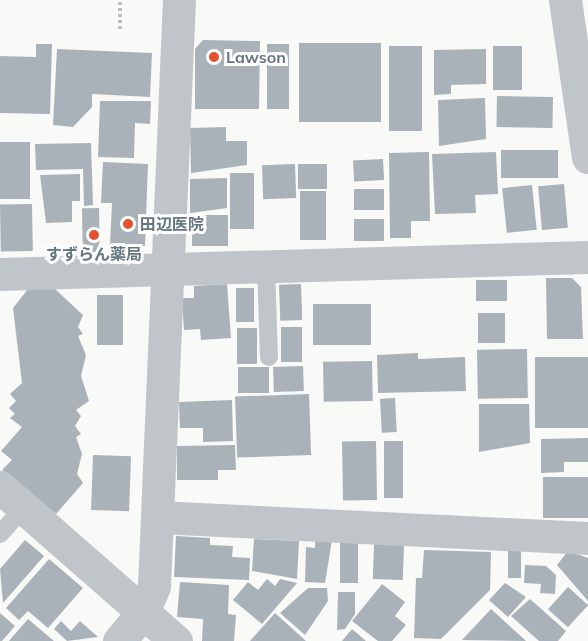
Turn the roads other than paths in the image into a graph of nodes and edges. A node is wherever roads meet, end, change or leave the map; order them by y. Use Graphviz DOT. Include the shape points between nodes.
graph roads {
  1 [pos="179,0"];
  2 [pos="565,0"];
  3 [pos="588,157"];
  4 [pos="588,257"];
  5 [pos="266,267"];
  6 [pos="170,269"];
  7 [pos="0,274"];
  8 [pos="269,357"];
  9 [pos="12,497"];
  10 [pos="158,517"];
  11 [pos="0,534"];
  12 [pos="588,538"];
  13 [pos="143,612"];
  14 [pos="119,641"];
  15 [pos="176,641"];
  1 -- 6 [label="street"];
  2 -- 3 [label="street"];
  4 -- 5 [label="street"];
  5 -- 6 [label="street"];
  5 -- 8 [label="lane"];
  6 -- 7 [label="street"];
  6 -- 10 [label="street"];
  9 -- 11 [label="lane"];
  9 -- 13 [label="street"];
  10 -- 12 [label="street"];
  10 -- 13 [label="street" via="154,586"];
  13 -- 14 [label="street"];
  13 -- 15 [label="street"];
}
